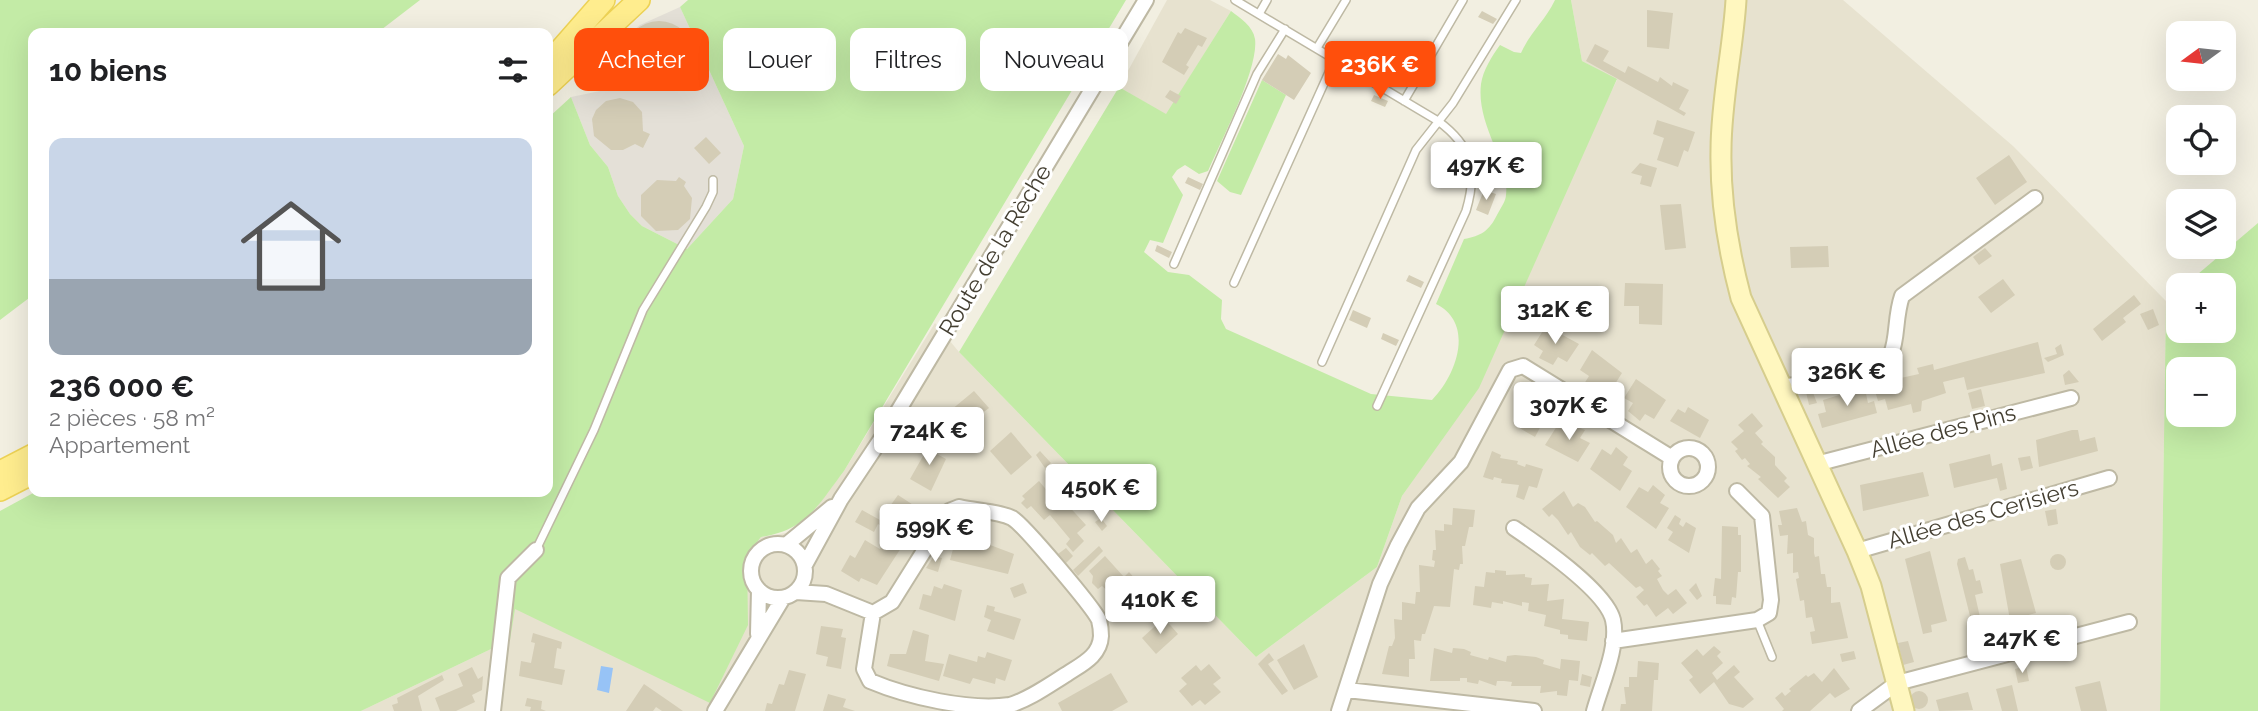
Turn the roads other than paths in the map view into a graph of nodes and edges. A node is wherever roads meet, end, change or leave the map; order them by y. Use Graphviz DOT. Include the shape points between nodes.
graph roads {
  1 [pos="586,0"];
  2 [pos="604,0"];
  3 [pos="639,0"];
  4 [pos="1146,0"];
  5 [pos="1236,0"];
  6 [pos="1267,0"];
  7 [pos="1346,0"];
  8 [pos="1463,0"];
  9 [pos="1516,0"];
  10 [pos="1736,0"];
  11 [pos="1259,14"];
  12 [pos="1285,29"];
  13 [pos="553,37"];
  14 [pos="1317,48"];
  15 [pos="553,58"];
  16 [pos="1335,59"];
  17 [pos="553,80"];
  18 [pos="1405,101"];
  19 [pos="1438,121"];
  20 [pos="713,180"];
  21 [pos="2035,198"];
  22 [pos="1174,264"];
  23 [pos="1234,283"];
  24 [pos="1322,362"];
  25 [pos="1780,387"];
  26 [pos="2071,398"];
  27 [pos="1377,406"];
  28 [pos="28,457"];
  29 [pos="1672,458"];
  30 [pos="1816,464"];
  31 [pos="0,472"];
  32 [pos="28,476"];
  33 [pos="2109,478"];
  34 [pos="0,490"];
  35 [pos="1737,491"];
  36 [pos="841,499"];
  37 [pos="1514,528"];
  38 [pos="786,545"];
  39 [pos="536,550"];
  40 [pos="1857,551"];
  41 [pos="805,568"];
  42 [pos="759,590"];
  43 [pos="826,594"];
  44 [pos="790,595"];
  45 [pos="873,613"];
  46 [pos="1757,620"];
  47 [pos="2129,622"];
  48 [pos="1613,641"];
  49 [pos="757,642"];
  50 [pos="1772,657"];
  51 [pos="1897,683"];
  52 [pos="1347,690"];
  53 [pos="493,711"];
  54 [pos="715,711"];
  55 [pos="1339,711"];
  56 [pos="1534,711"];
  57 [pos="1594,711"];
  58 [pos="1859,711"];
  59 [pos="1904,711"];
  1 -- 13 [label="main road"];
  2 -- 15 [label="main road"];
  3 -- 17 [label="main road"];
  4 -- 36 [label="street, Route de la Rèche"];
  5 -- 11 [label="lane"];
  6 -- 11 [label="lane"];
  7 -- 14 [label="lane"];
  8 -- 18 [label="lane"];
  9 -- 19 [label="lane"];
  10 -- 25 [label="main road" via="1721,148 1723,218 1741,298"];
  11 -- 12 [label="lane"];
  12 -- 14 [label="lane"];
  12 -- 22 [label="lane" via="1257,74"];
  14 -- 16 [label="lane"];
  16 -- 18 [label="lane"];
  16 -- 23 [label="lane"];
  18 -- 19 [label="lane"];
  19 -- 24 [label="lane" via="1416,150"];
  19 -- 27 [label="lane" via="1456,134 1464,148 1472,167 1473,188"];
  20 -- 39 [label="lane" via="706,207 643,310 594,430"];
  21 -- 25 [label="street" via="1902,296 1896,314 1895,348 1880,370"];
  25 -- 30 [label="main road"];
  26 -- 30 [label="street, Allée des Pins"];
  28 -- 31 [label="main road"];
  29 -- 52 [label="street" via="1523,366 1510,370 1461,461 1418,508 1398,545 1380,584"];
  30 -- 40 [label="main road"];
  32 -- 34 [label="main road"];
  33 -- 40 [label="street, Allée des Cerisiers"];
  35 -- 46 [label="street" via="1762,516 1772,600 1769,613"];
  36 -- 38 [label="street, Route de la Rèche"];
  36 -- 41 [label="street, Route de la Rèche"];
  37 -- 48 [label="street" via="1554,554 1608,607 1614,622"];
  38 -- 41 [label="street" via="798,553"];
  38 -- 42 [label="street" via="768,546 755,557 751,574"];
  39 -- 53 [label="street" via="508,578"];
  40 -- 51 [label="main road"];
  41 -- 43 [label="street"];
  41 -- 44 [label="street"];
  42 -- 44 [label="street" via="765,596"];
  42 -- 49 [label="street"];
  43 -- 44 [label="street"];
  43 -- 45 [label="street"];
  44 -- 49 [label="street" via="775,608"];
  45 -- 45 [label="street" via="864,668 870,681 971,709 1013,704 1039,691 1087,661 1096,653 1101,637 1099,621 1081,594 1013,519 959,507 949,511 892,601"];
  46 -- 48 [label="street"];
  46 -- 50 [label="lane"];
  47 -- 51 [label="street"];
  48 -- 57 [label="street"];
  49 -- 54 [label="street"];
  51 -- 58 [label="street"];
  51 -- 59 [label="main road"];
  52 -- 55 [label="street"];
  52 -- 56 [label="street"];
}
